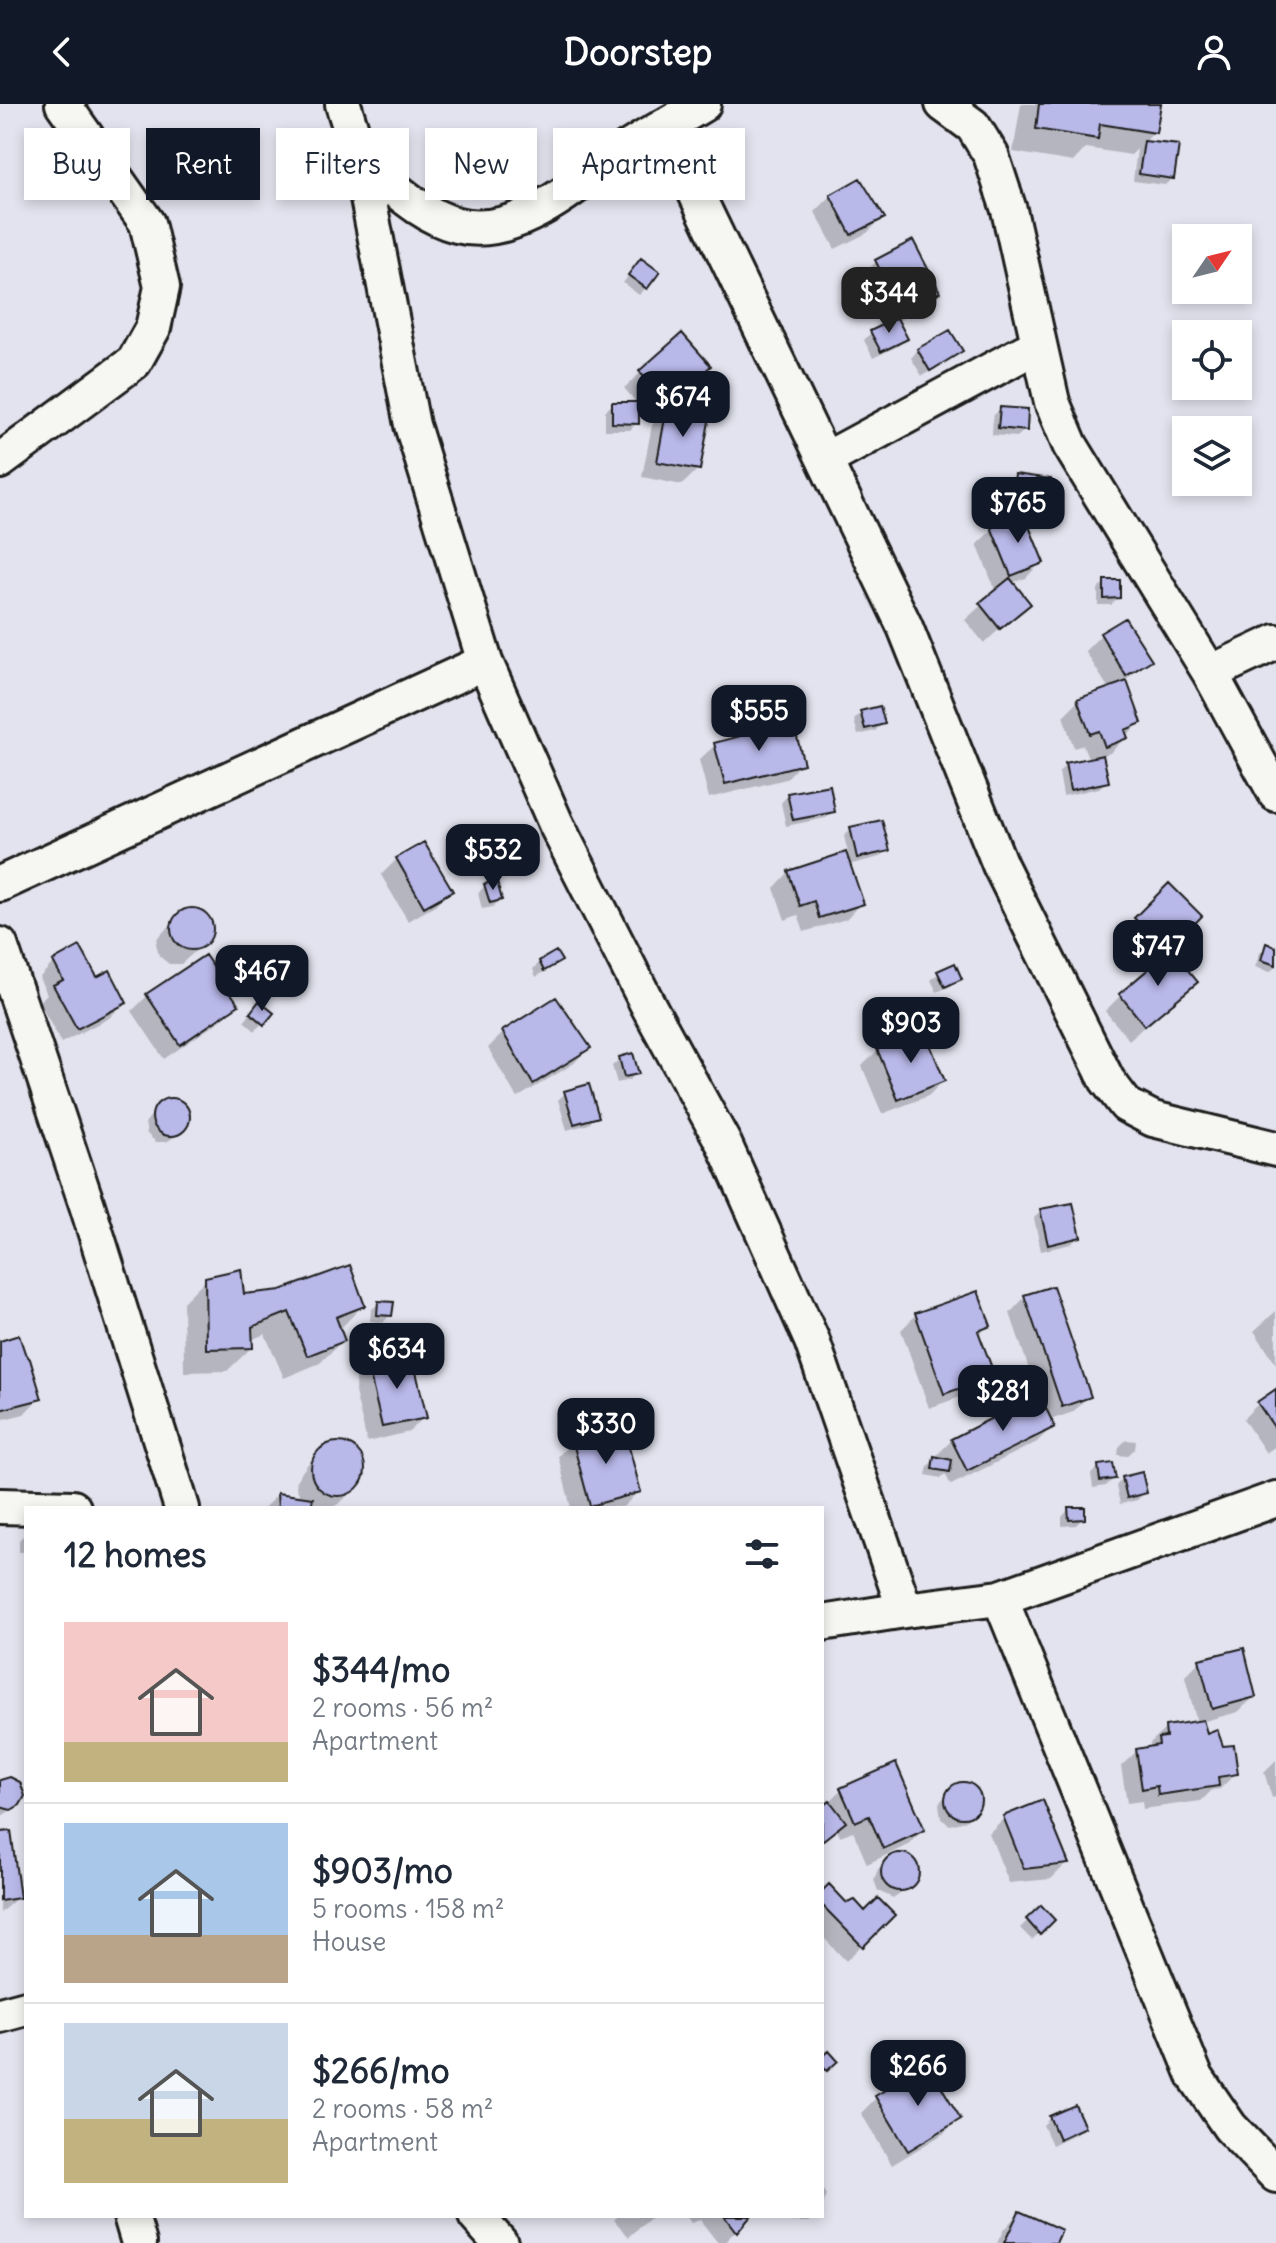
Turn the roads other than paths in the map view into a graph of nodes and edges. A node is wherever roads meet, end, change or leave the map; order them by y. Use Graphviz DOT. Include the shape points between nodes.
graph roads {
  1 [pos="63,104"];
  2 [pos="343,104"];
  3 [pos="703,104"];
  4 [pos="943,104"];
  5 [pos="664,127"];
  6 [pos="350,128"];
  7 [pos="409,199"];
  8 [pos="368,200"];
  9 [pos="1038,345"];
  10 [pos="825,460"];
  11 [pos="0,461"];
  12 [pos="1276,642"];
  13 [pos="485,662"];
  14 [pos="1210,673"];
  15 [pos="1276,794"];
  16 [pos="0,884"];
  17 [pos="0,945"];
  18 [pos="1276,1149"];
  19 [pos="1276,1499"];
  20 [pos="0,1506"];
  21 [pos="181,1506"];
  22 [pos="24,1507"];
  23 [pos="1000,1598"];
  24 [pos="905,1610"];
  25 [pos="824,1623"];
  26 [pos="24,2009"];
  27 [pos="0,2015"];
  28 [pos="1276,2175"];
  29 [pos="132,2218"];
  30 [pos="478,2218"];
  31 [pos="139,2243"];
  32 [pos="500,2243"];
  1 -- 11 [label="street" via="147,223 162,287 153,328 134,362"];
  2 -- 6 [label="street"];
  3 -- 5 [label="street"];
  4 -- 9 [label="street" via="973,126 991,155 1009,210"];
  5 -- 7 [label="street" via="553,202 509,223 459,226 431,216"];
  5 -- 10 [label="street"];
  8 -- 13 [label="street" via="412,425"];
  9 -- 10 [label="street"];
  9 -- 14 [label="street" via="1052,402 1070,445"];
  10 -- 18 [label="street" via="905,627 1000,865 1107,1080 1126,1105 1153,1119"];
  12 -- 14 [label="street"];
  13 -- 16 [label="street"];
  13 -- 24 [label="street" via="556,824 724,1144 812,1341"];
  14 -- 15 [label="street"];
  17 -- 21 [label="street"];
  19 -- 23 [label="street"];
  20 -- 22 [label="street"];
  23 -- 24 [label="street"];
  23 -- 28 [label="street" via="1195,2076 1230,2127"];
  24 -- 25 [label="street"];
  26 -- 27 [label="street"];
  29 -- 31 [label="street"];
  30 -- 32 [label="street"];
}
